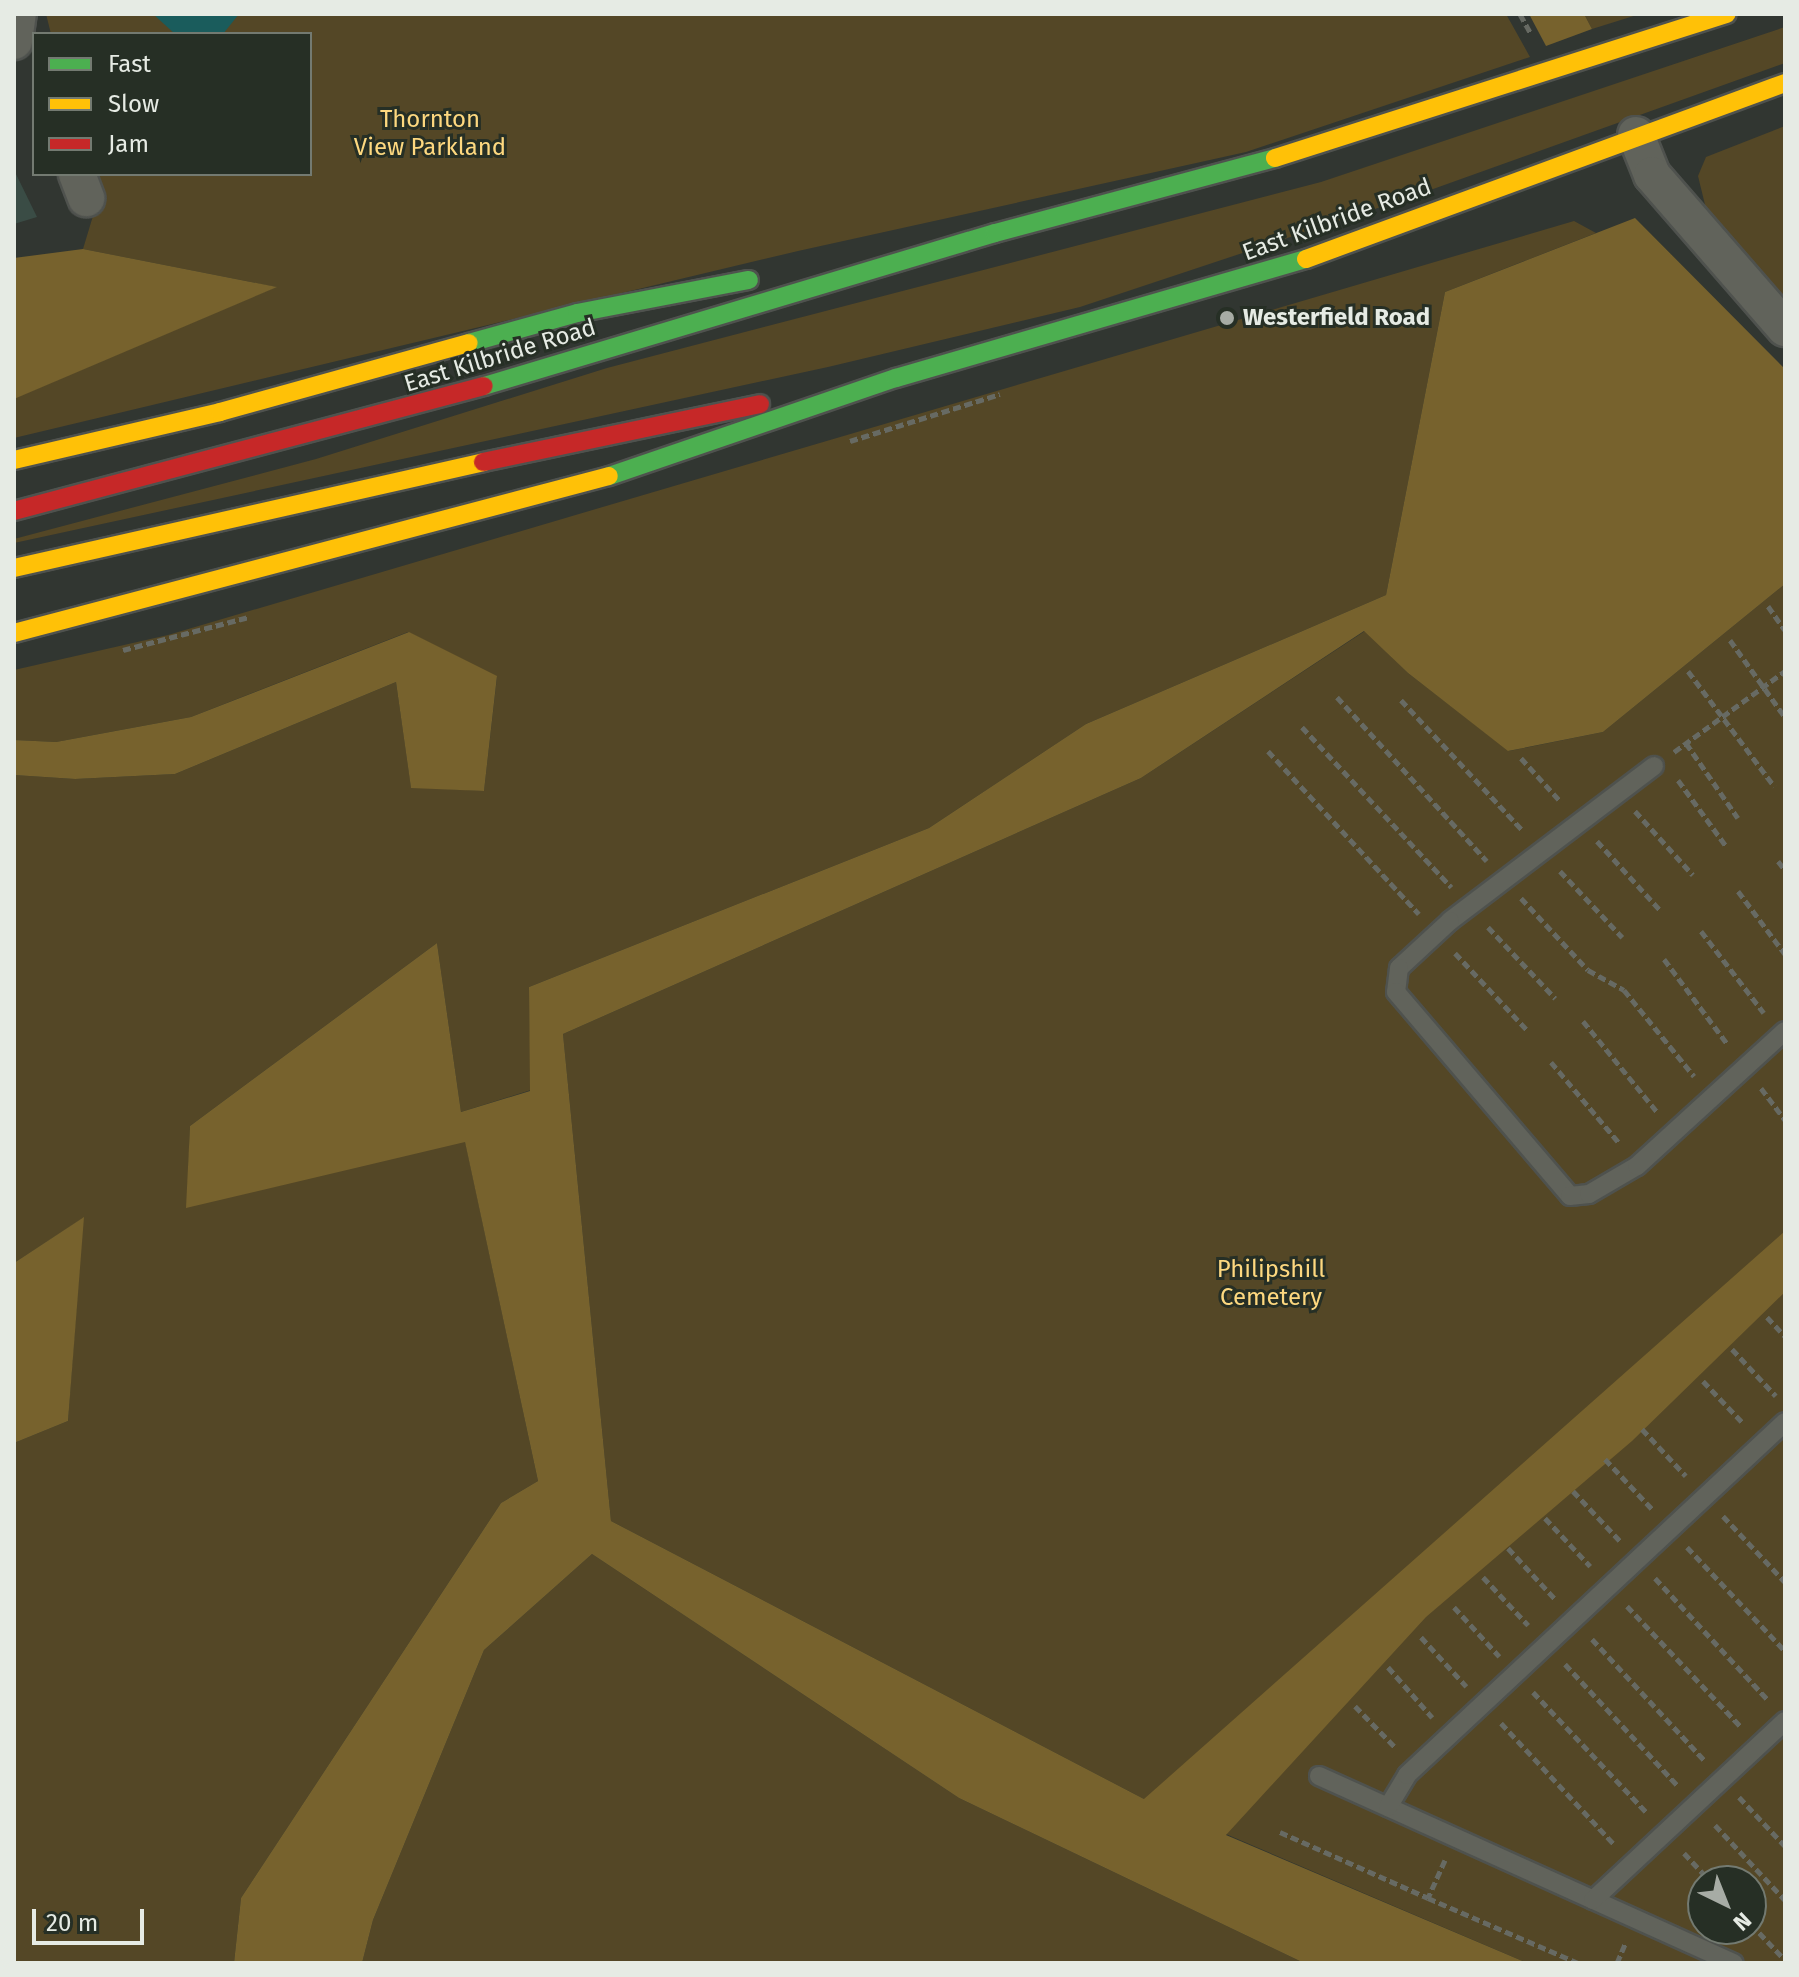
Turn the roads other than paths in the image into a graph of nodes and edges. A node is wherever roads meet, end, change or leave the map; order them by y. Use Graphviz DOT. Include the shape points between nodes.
graph roads {
  1 [pos="1727,14"];
  2 [pos="1785,83"];
  3 [pos="1636,135"];
  4 [pos="995,233"];
  5 [pos="794,271"];
  6 [pos="763,277"];
  7 [pos="1785,328"];
  8 [pos="896,378"];
  9 [pos="14,460"];
  10 [pos="14,511"];
  11 [pos="14,568"];
  12 [pos="14,633"];
  13 [pos="1659,763"];
  14 [pos="1783,1033"];
  15 [pos="1785,1422"];
  16 [pos="1780,1714"];
  17 [pos="1319,1776"];
  18 [pos="1388,1807"];
  19 [pos="1593,1900"];
  20 [pos="1734,1963"];
  1 -- 4 [label="main road, East Kilbride Road" via="1303,151"];
  2 -- 3 [label="main road, East Kilbride Road"];
  3 -- 7 [label="street" via="1652,175"];
  3 -- 8 [label="main road, East Kilbride Road" via="1272,272"];
  4 -- 5 [label="main road, East Kilbride Road"];
  4 -- 10 [label="main road, East Kilbride Road" via="368,421"];
  6 -- 9 [label="main road, East Kilbride Road" via="577,313 220,412"];
  8 -- 11 [label="main road, East Kilbride Road" via="650,425"];
  8 -- 12 [label="main road, East Kilbride Road" via="658,463"];
  13 -- 14 [label="lane" via="1437,933 1399,968 1396,992 1570,1196 1589,1194 1637,1166"];
  15 -- 18 [label="lane" via="1415,1768"];
  16 -- 19 [label="lane" via="1758,1746"];
  17 -- 18 [label="lane"];
  18 -- 19 [label="lane"];
  19 -- 20 [label="lane"];
}
